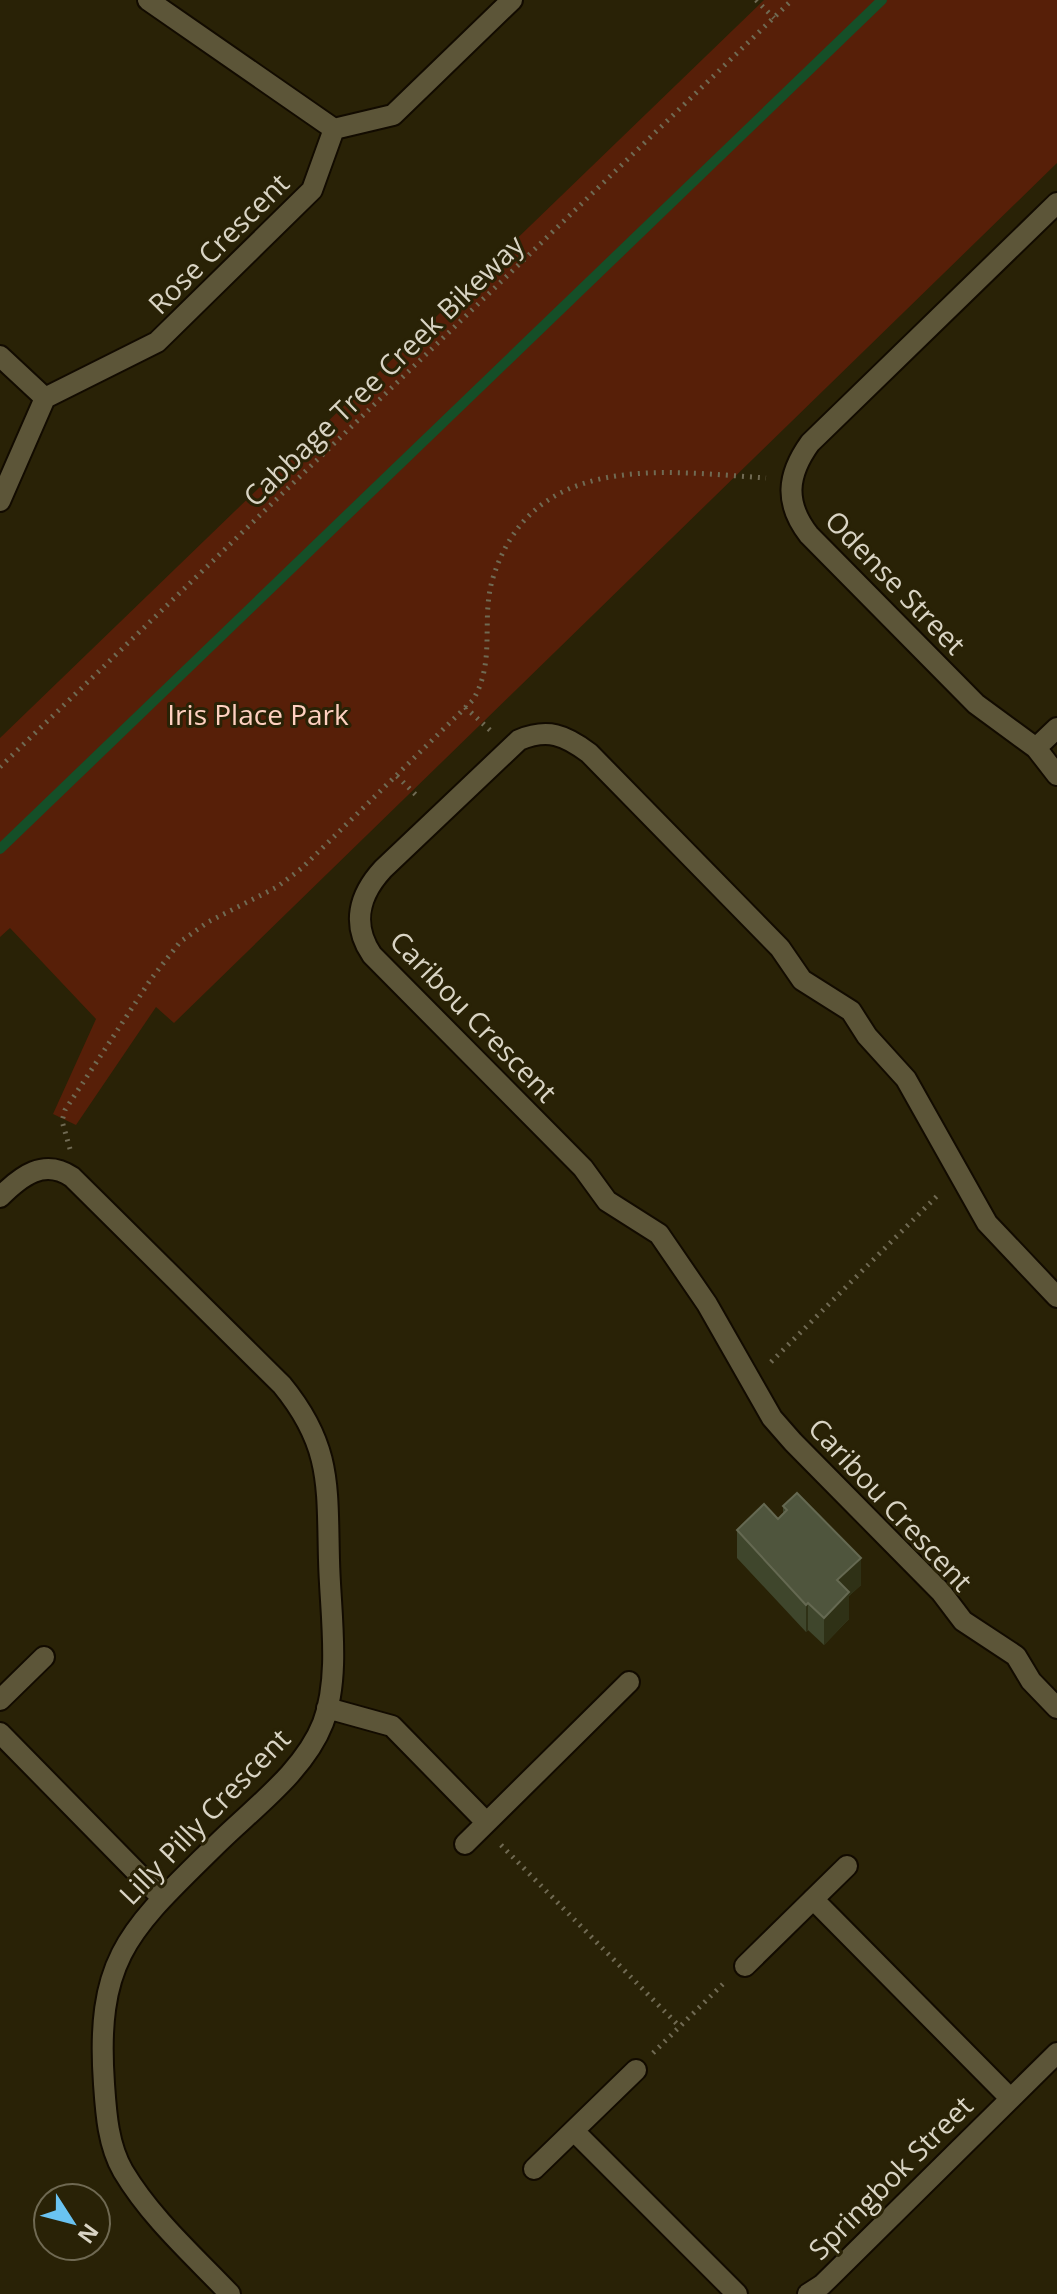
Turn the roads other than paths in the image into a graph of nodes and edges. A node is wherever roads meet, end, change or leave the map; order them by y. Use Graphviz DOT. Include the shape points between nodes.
graph roads {
  1 [pos="148,0"];
  2 [pos="512,0"];
  3 [pos="334,129"];
  4 [pos="1057,203"];
  5 [pos="0,356"];
  6 [pos="45,398"];
  7 [pos="0,501"];
  8 [pos="1057,728"];
  9 [pos="1036,748"];
  10 [pos="1057,775"];
  11 [pos="0,1197"];
  12 [pos="1057,1297"];
  13 [pos="44,1657"];
  14 [pos="629,1682"];
  15 [pos="0,1700"];
  16 [pos="327,1708"];
  17 [pos="1057,1708"];
  18 [pos="0,1733"];
  19 [pos="485,1821"];
  20 [pos="465,1844"];
  21 [pos="847,1866"];
  22 [pos="162,1898"];
  23 [pos="813,1899"];
  24 [pos="745,1966"];
  25 [pos="1057,2053"];
  26 [pos="636,2070"];
  27 [pos="1010,2098"];
  28 [pos="574,2131"];
  29 [pos="534,2169"];
  30 [pos="230,2294"];
  31 [pos="737,2294"];
  32 [pos="808,2294"];
  1 -- 3 [label="street"];
  2 -- 3 [label="street" via="393,115"];
  3 -- 6 [label="street, Rose Crescent" via="312,190 157,342"];
  4 -- 9 [label="street, Odense Street" via="810,443 791,480 795,514 809,535 976,704"];
  5 -- 6 [label="street"];
  6 -- 7 [label="street"];
  8 -- 9 [label="street"];
  9 -- 10 [label="street, Odense Street"];
  11 -- 16 [label="street, Lilly Pilly Crescent" via="37,1169 64,1171 282,1385 312,1427 321,1449 328,1503"];
  12 -- 17 [label="street, Caribou Crescent" via="987,1223 916,1094 851,1011 802,980 780,948 589,753 558,734 531,735 509,747 373,879 360,905 361,931 372,955 583,1168 607,1201 659,1234 707,1304 772,1418 963,1621 1016,1656"];
  13 -- 15 [label="street"];
  14 -- 19 [label="street"];
  16 -- 19 [label="street" via="392,1726"];
  16 -- 22 [label="street, Lilly Pilly Crescent" via="315,1739 291,1771"];
  18 -- 22 [label="street"];
  19 -- 20 [label="street"];
  21 -- 23 [label="street"];
  22 -- 30 [label="street, Lilly Pilly Crescent" via="129,1937 109,1979 103,2056 106,2114 113,2150 142,2200"];
  23 -- 24 [label="street"];
  23 -- 27 [label="street, Springbok Street"];
  25 -- 27 [label="street, Springbok Street"];
  26 -- 28 [label="street"];
  27 -- 32 [label="street, Springbok Street"];
  28 -- 29 [label="street"];
  28 -- 31 [label="street"];
}
